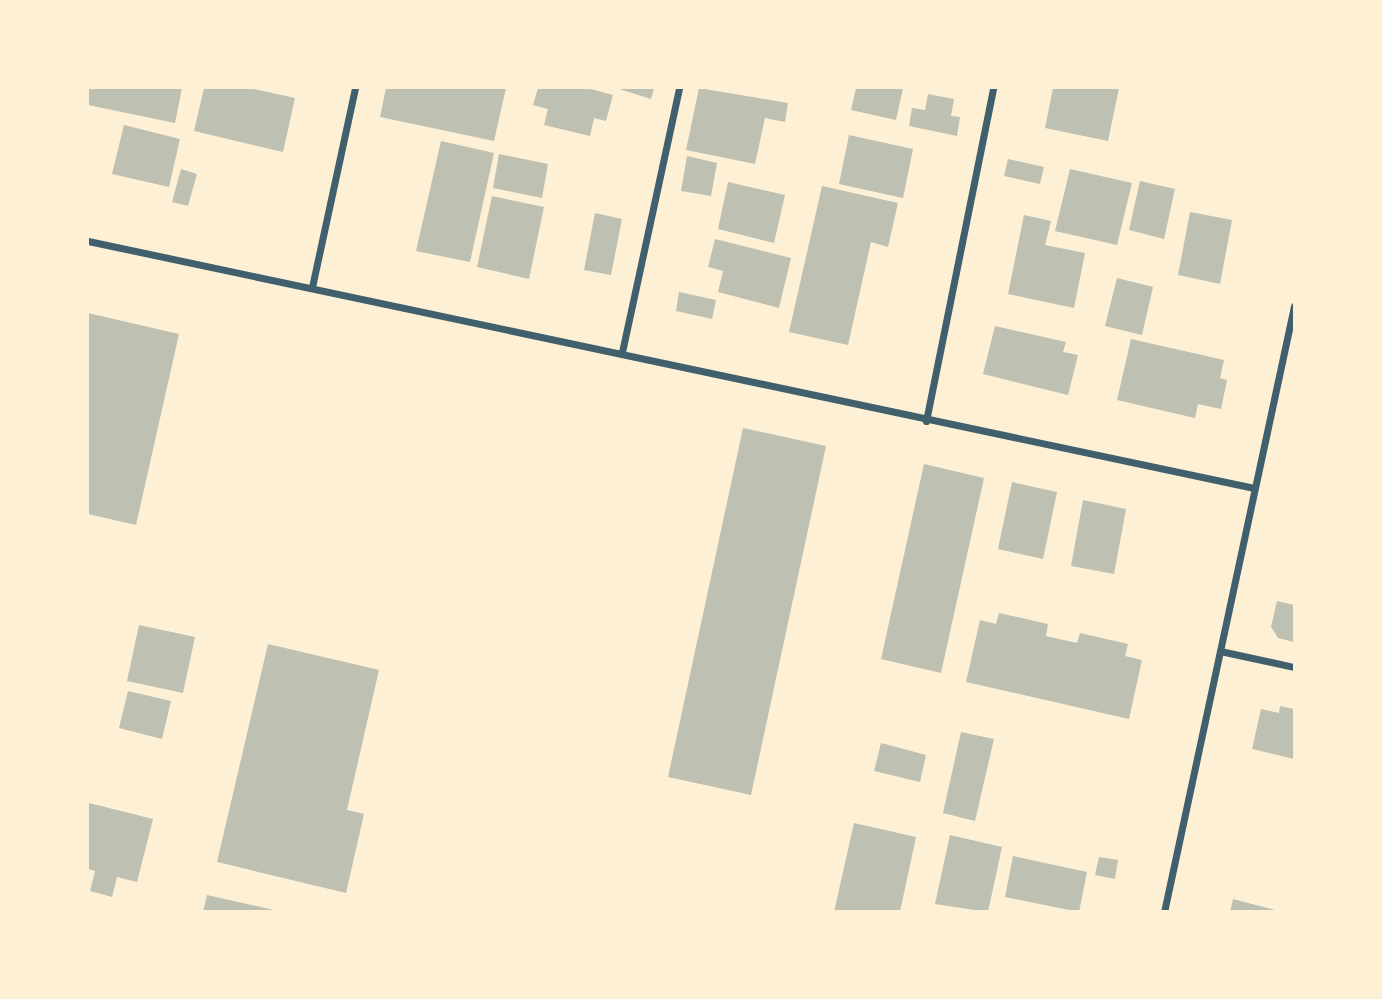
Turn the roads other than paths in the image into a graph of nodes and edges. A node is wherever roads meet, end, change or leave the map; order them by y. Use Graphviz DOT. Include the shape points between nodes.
graph roads {
  1 [pos="355,88"];
  2 [pos="679,88"];
  3 [pos="993,88"];
  4 [pos="88,241"];
  5 [pos="312,288"];
  6 [pos="1294,306"];
  7 [pos="622,352"];
  8 [pos="926,421"];
  9 [pos="1254,488"];
  10 [pos="1220,651"];
  11 [pos="1294,667"];
  12 [pos="1164,912"];
  1 -- 5 [label="street"];
  2 -- 7 [label="street"];
  3 -- 8 [label="street"];
  4 -- 5 [label="street"];
  5 -- 7 [label="street"];
  6 -- 9 [label="street"];
  7 -- 8 [label="street"];
  8 -- 9 [label="street"];
  9 -- 10 [label="street"];
  10 -- 11 [label="street"];
  10 -- 12 [label="street"];
}
